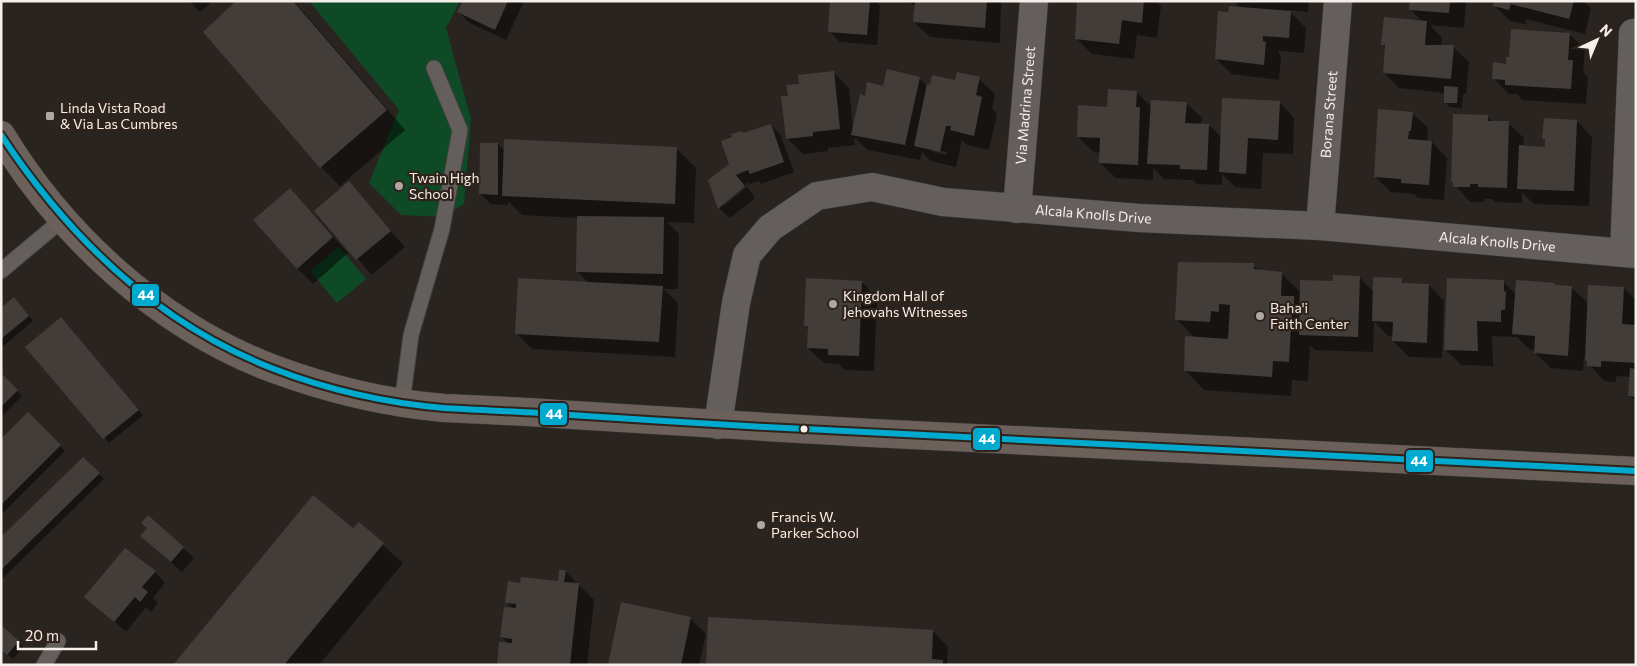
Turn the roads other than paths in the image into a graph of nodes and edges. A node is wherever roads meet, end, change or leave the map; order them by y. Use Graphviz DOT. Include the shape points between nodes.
graph roads {
  1 [pos="1034,1"];
  2 [pos="1338,1"];
  3 [pos="1633,33"];
  4 [pos="434,68"];
  5 [pos="1,135"];
  6 [pos="1017,209"];
  7 [pos="64,219"];
  8 [pos="1320,226"];
  9 [pos="1630,253"];
  10 [pos="1,271"];
  11 [pos="402,403"];
  12 [pos="718,425"];
  13 [pos="1636,471"];
  14 [pos="58,641"];
  15 [pos="44,665"];
  1 -- 6 [label="street, Via Madrina Street"];
  2 -- 8 [label="street, Borana Street"];
  3 -- 9 [label="street"];
  4 -- 11 [label="lane" via="460,130 442,229 410,335"];
  5 -- 7 [label="main road"];
  6 -- 8 [label="street, Alcala Knolls Drive"];
  6 -- 12 [label="street, Alcala Knolls Drive" via="943,202 872,187 817,196 770,228 747,255 736,303"];
  7 -- 10 [label="lane"];
  7 -- 11 [label="main road" via="90,248 148,298 237,353 312,382"];
  8 -- 9 [label="street, Alcala Knolls Drive"];
  11 -- 12 [label="main road"];
  12 -- 13 [label="main road"];
  14 -- 15 [label="lane"];
}
